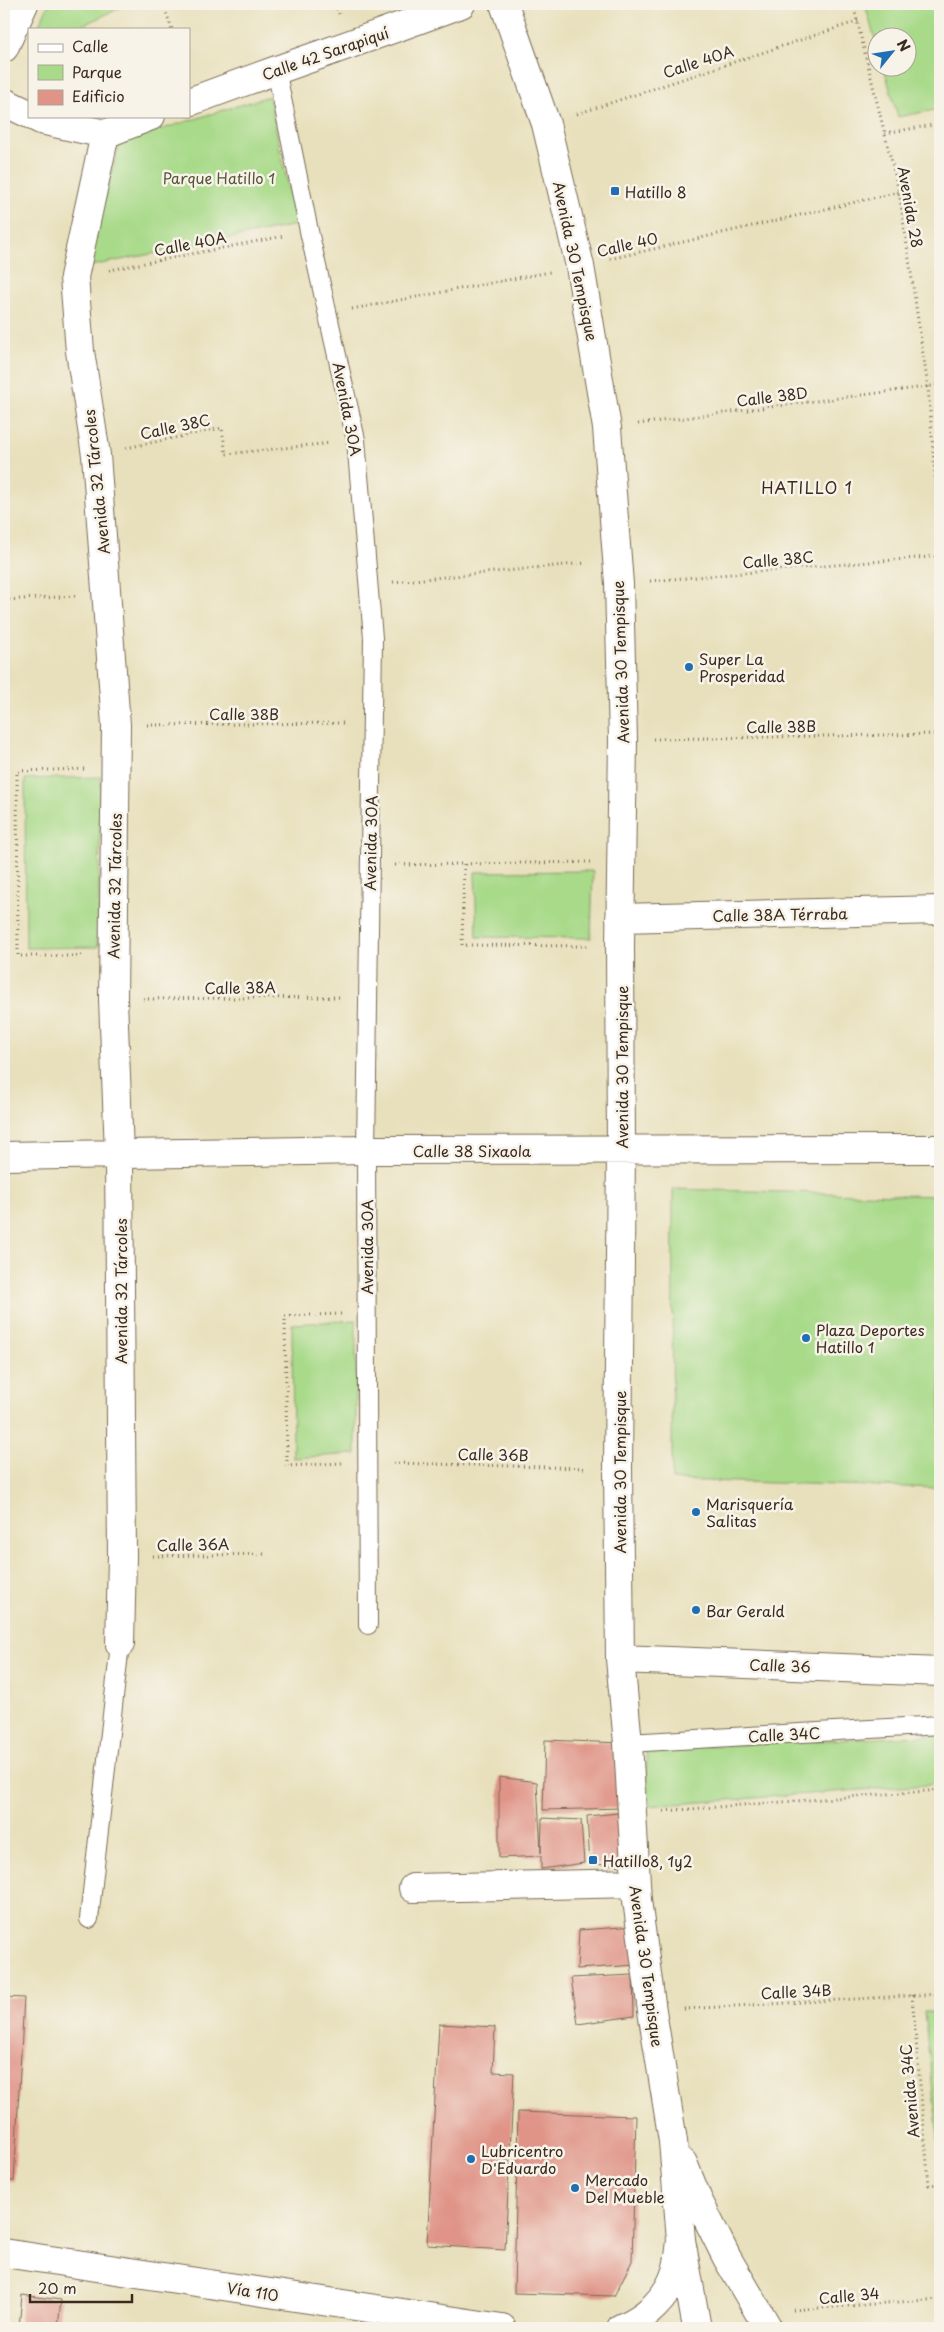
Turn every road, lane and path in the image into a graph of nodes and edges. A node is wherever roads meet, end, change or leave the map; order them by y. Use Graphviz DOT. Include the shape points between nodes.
graph roads {
  1 [pos="24,4"];
  2 [pos="163,4"];
  3 [pos="461,4"];
  4 [pos="504,4"];
  5 [pos="853,4"];
  6 [pos="858,20"];
  7 [pos="172,28"];
  8 [pos="4,48"];
  9 [pos="276,69"];
  10 [pos="4,102"];
  11 [pos="190,102"];
  12 [pos="28,114"];
  13 [pos="37,118"];
  14 [pos="146,118"];
  15 [pos="546,124"];
  16 [pos="940,124"];
  17 [pos="885,133"];
  18 [pos="105,134"];
  19 [pos="899,192"];
  20 [pos="309,232"];
  21 [pos="580,266"];
  22 [pos="74,277"];
  23 [pos="328,314"];
  24 [pos="940,384"];
  25 [pos="928,387"];
  26 [pos="607,428"];
  27 [pos="356,440"];
  28 [pos="96,455"];
  29 [pos="940,537"];
  30 [pos="940,556"];
  31 [pos="618,572"];
  32 [pos="368,584"];
  33 [pos="107,594"];
  34 [pos="4,600"];
  35 [pos="372,723"];
  36 [pos="116,725"];
  37 [pos="940,734"];
  38 [pos="623,740"];
  39 [pos="115,768"];
  40 [pos="622,861"];
  41 [pos="464,864"];
  42 [pos="370,865"];
  43 [pos="940,910"];
  44 [pos="620,918"];
  45 [pos="620,946"];
  46 [pos="113,956"];
  47 [pos="367,996"];
  48 [pos="113,999"];
  49 [pos="940,1149"];
  50 [pos="366,1150"];
  51 [pos="621,1150"];
  52 [pos="119,1153"];
  53 [pos="4,1156"];
  54 [pos="366,1313"];
  55 [pos="367,1462"];
  56 [pos="618,1468"];
  57 [pos="264,1554"];
  58 [pos="122,1556"];
  59 [pos="368,1625"];
  60 [pos="120,1644"];
  61 [pos="620,1659"];
  62 [pos="940,1672"];
  63 [pos="940,1725"];
  64 [pos="628,1743"];
  65 [pos="940,1790"];
  66 [pos="632,1814"];
  67 [pos="636,1883"];
  68 [pos="413,1888"];
  69 [pos="89,1919"];
  70 [pos="940,1994"];
  71 [pos="912,1995"];
  72 [pos="652,2011"];
  73 [pos="673,2141"];
  74 [pos="940,2184"];
  75 [pos="681,2240"];
  76 [pos="4,2253"];
  77 [pos="940,2299"];
  78 [pos="764,2321"];
  79 [pos="502,2328"];
  80 [pos="621,2328"];
  81 [pos="697,2328"];
  1 -- 8 [label="street"];
  2 -- 7 [label="path"];
  3 -- 9 [label="street, Calle 42 Sarapiquí" via="350,46"];
  4 -- 15 [label="street, Avenida 30 Tempisque"];
  5 -- 6 [label="path, Avenida 28"];
  6 -- 15 [label="path, Calle 40A"];
  6 -- 17 [label="path, Avenida 28"];
  9 -- 11 [label="street, Calle 42 Sarapiquí"];
  9 -- 20 [label="lane, Avenida 30A"];
  10 -- 12 [label="street"];
  13 -- 18 [label="street"];
  14 -- 18 [label="street"];
  15 -- 21 [label="street, Avenida 30 Tempisque"];
  16 -- 17 [label="path"];
  17 -- 19 [label="path, Avenida 28"];
  18 -- 22 [label="street, Avenida 32 Tárcoles"];
  19 -- 21 [label="path, Calle 40"];
  19 -- 25 [label="path, Avenida 28"];
  20 -- 22 [label="path, Calle 40A"];
  20 -- 23 [label="lane, Avenida 30A"];
  21 -- 23 [label="path, Calle 40"];
  21 -- 26 [label="street, Avenida 30 Tempisque"];
  22 -- 28 [label="street, Avenida 32 Tárcoles" via="80,351"];
  23 -- 27 [label="lane, Avenida 30A"];
  24 -- 25 [label="path, Calle 38D"];
  25 -- 26 [label="path, Calle 38D"];
  25 -- 29 [label="path, Avenida 28"];
  26 -- 31 [label="street, Avenida 30 Tempisque"];
  27 -- 28 [label="path, Calle 38C" via="226,454 222,428"];
  27 -- 32 [label="lane, Avenida 30A"];
  28 -- 33 [label="street, Avenida 32 Tárcoles"];
  30 -- 31 [label="path, Calle 38C"];
  31 -- 32 [label="path, Calle 38C"];
  31 -- 38 [label="street, Avenida 30 Tempisque"];
  32 -- 35 [label="lane, Avenida 30A" via="373,638"];
  33 -- 34 [label="path"];
  33 -- 36 [label="street, Avenida 32 Tárcoles"];
  35 -- 36 [label="path, Calle 38B"];
  35 -- 42 [label="lane, Avenida 30A"];
  36 -- 39 [label="street, Avenida 32 Tárcoles"];
  37 -- 38 [label="path, Calle 38B"];
  38 -- 40 [label="street, Avenida 30 Tempisque"];
  39 -- 46 [label="street, Avenida 32 Tárcoles"];
  39 -- 46 [label="path" via="17,772 18,956"];
  40 -- 41 [label="path"];
  40 -- 44 [label="street, Avenida 30 Tempisque"];
  41 -- 42 [label="path"];
  41 -- 45 [label="path" via="462,945"];
  42 -- 47 [label="lane, Avenida 30A"];
  43 -- 44 [label="street, Calle 38A Térraba"];
  44 -- 45 [label="street, Avenida 30 Tempisque"];
  45 -- 51 [label="street, Avenida 30 Tempisque"];
  46 -- 48 [label="street, Avenida 32 Tárcoles"];
  47 -- 48 [label="path, Calle 38A"];
  47 -- 50 [label="lane, Avenida 30A"];
  48 -- 52 [label="street, Avenida 32 Tárcoles"];
  49 -- 51 [label="street, Calle 38 Sixaola"];
  50 -- 51 [label="street, Calle 38 Sixaola"];
  50 -- 52 [label="street, Calle 38 Sixaola"];
  50 -- 54 [label="lane, Avenida 30A"];
  51 -- 56 [label="street, Avenida 30 Tempisque"];
  52 -- 53 [label="street, Calle 38 Sixaola"];
  52 -- 58 [label="street, Avenida 32 Tárcoles"];
  54 -- 55 [label="lane, Avenida 30A"];
  54 -- 55 [label="path, Calle 36B" via="285,1316 287,1466"];
  55 -- 56 [label="path, Calle 36B"];
  55 -- 59 [label="lane, Avenida 30A"];
  56 -- 61 [label="street, Avenida 30 Tempisque"];
  57 -- 58 [label="path, Calle 36A"];
  58 -- 60 [label="street, Avenida 32 Tárcoles"];
  60 -- 69 [label="lane"];
  61 -- 62 [label="street, Calle 36"];
  61 -- 64 [label="street, Avenida 30 Tempisque"];
  63 -- 64 [label="lane, Calle 34C"];
  64 -- 66 [label="street, Avenida 30 Tempisque"];
  65 -- 66 [label="path"];
  66 -- 67 [label="street, Avenida 30 Tempisque"];
  67 -- 68 [label="street"];
  67 -- 72 [label="street, Avenida 30 Tempisque"];
  70 -- 71 [label="path, Calle 34B"];
  71 -- 72 [label="path, Calle 34B"];
  71 -- 74 [label="path, Avenida 34C" via="929,2185"];
  72 -- 73 [label="street, Avenida 30 Tempisque"];
  73 -- 75 [label="street, Avenida 30 Tempisque"];
  73 -- 78 [label="street, Avenida 30 Tempisque" via="727,2258"];
  75 -- 80 [label="street" via="676,2272 661,2299 638,2321"];
  75 -- 81 [label="street, Avenida 30 Tempisque"];
  76 -- 79 [label="street, Vía 110"];
  77 -- 78 [label="path, Calle 34"];
}
